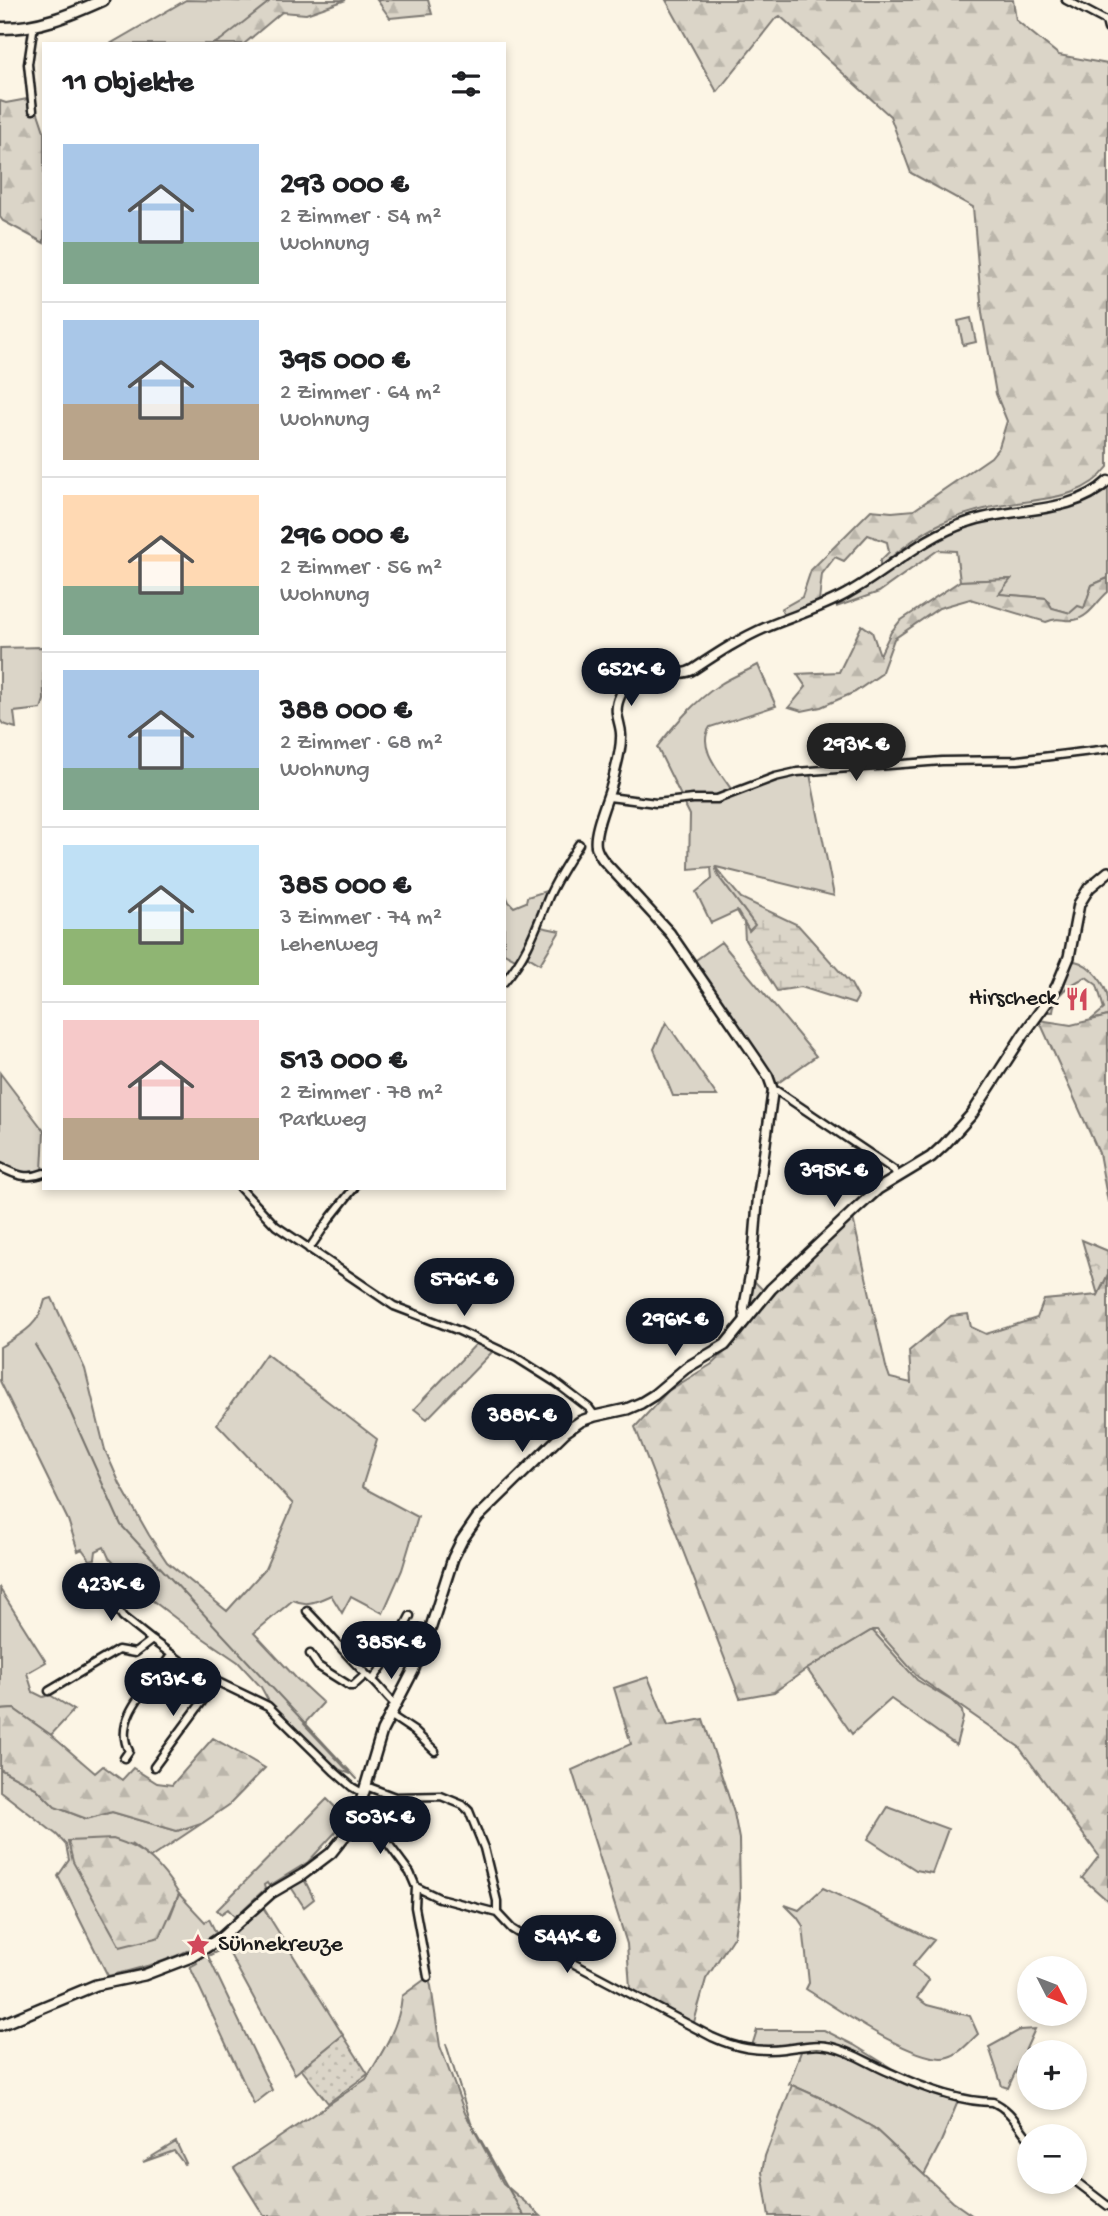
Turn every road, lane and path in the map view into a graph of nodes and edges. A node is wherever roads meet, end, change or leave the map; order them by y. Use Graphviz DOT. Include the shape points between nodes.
graph roads {
  1 [pos="103,0"];
  2 [pos="1066,0"];
  3 [pos="1107,24"];
  4 [pos="0,27"];
  5 [pos="34,27"];
  6 [pos="33,110"];
  7 [pos="1108,481"];
  8 [pos="1108,748"];
  9 [pos="609,797"];
  10 [pos="579,844"];
  11 [pos="1108,872"];
  12 [pos="506,979"];
  13 [pos="773,1090"];
  14 [pos="0,1167"];
  15 [pos="42,1174"];
  16 [pos="897,1176"];
  17 [pos="242,1190"];
  18 [pos="353,1190"];
  19 [pos="309,1249"];
  20 [pos="745,1320"];
  21 [pos="595,1416"];
  22 [pos="99,1583"];
  23 [pos="307,1611"];
  24 [pos="410,1616"];
  25 [pos="152,1640"];
  26 [pos="310,1654"];
  27 [pos="171,1655"];
  28 [pos="365,1675"];
  29 [pos="373,1680"];
  30 [pos="215,1681"];
  31 [pos="49,1692"];
  32 [pos="396,1704"];
  33 [pos="390,1715"];
  34 [pos="435,1751"];
  35 [pos="124,1758"];
  36 [pos="153,1767"];
  37 [pos="365,1790"];
  38 [pos="357,1815"];
  39 [pos="416,1886"];
  40 [pos="497,1913"];
  41 [pos="428,1977"];
  42 [pos="0,2025"];
  43 [pos="1018,2124"];
  44 [pos="1087,2190"];
  45 [pos="1108,2206"];
  1 -- 5 [label="main road"];
  2 -- 3 [label="street"];
  4 -- 5 [label="main road"];
  5 -- 6 [label="street" via="28,64"];
  7 -- 9 [label="street" via="1077,501 998,514 941,532 843,596 746,637 687,672 654,668 636,674 621,693 616,710 621,747"];
  8 -- 9 [label="street" via="1018,760 797,772 717,799 656,803"];
  9 -- 13 [label="street" via="595,843 598,852 670,933"];
  10 -- 12 [label="street" via="523,956"];
  11 -- 16 [label="main road" via="1079,904 1069,957 1057,986 972,1114 931,1157"];
  13 -- 16 [label="street" via="846,1136"];
  13 -- 20 [label="street"];
  14 -- 15 [label="street" via="20,1177"];
  16 -- 20 [label="main road" via="783,1276"];
  17 -- 19 [label="street" via="276,1226"];
  18 -- 19 [label="street"];
  19 -- 21 [label="street" via="394,1306 517,1358"];
  20 -- 21 [label="main road" via="725,1345 686,1368 654,1395 627,1409"];
  21 -- 32 [label="main road" via="565,1432 478,1517 462,1540"];
  22 -- 25 [label="street" via="123,1617"];
  23 -- 28 [label="street"];
  24 -- 29 [label="street"];
  25 -- 27 [label="street"];
  25 -- 31 [label="street" via="135,1653 118,1650"];
  26 -- 28 [label="street" via="318,1667 348,1686"];
  27 -- 30 [label="street"];
  27 -- 35 [label="street" via="131,1709 124,1739 129,1751"];
  28 -- 29 [label="street"];
  29 -- 32 [label="street"];
  30 -- 36 [label="street"];
  30 -- 37 [label="street" via="268,1706 352,1787"];
  32 -- 33 [label="main road"];
  33 -- 34 [label="street"];
  33 -- 37 [label="main road"];
  37 -- 38 [label="main road"];
  37 -- 40 [label="street" via="395,1797 441,1796 463,1805 484,1848"];
  38 -- 39 [label="street" via="384,1838"];
  38 -- 42 [label="main road" via="331,1853 268,1895 222,1937 191,1957 144,1975 96,1985"];
  39 -- 40 [label="street" via="439,1898"];
  39 -- 41 [label="street" via="415,1908"];
  40 -- 43 [label="street" via="533,1942 727,2044 749,2050 832,2046 924,2087 1001,2105"];
  44 -- 45 [label="street"];
}
